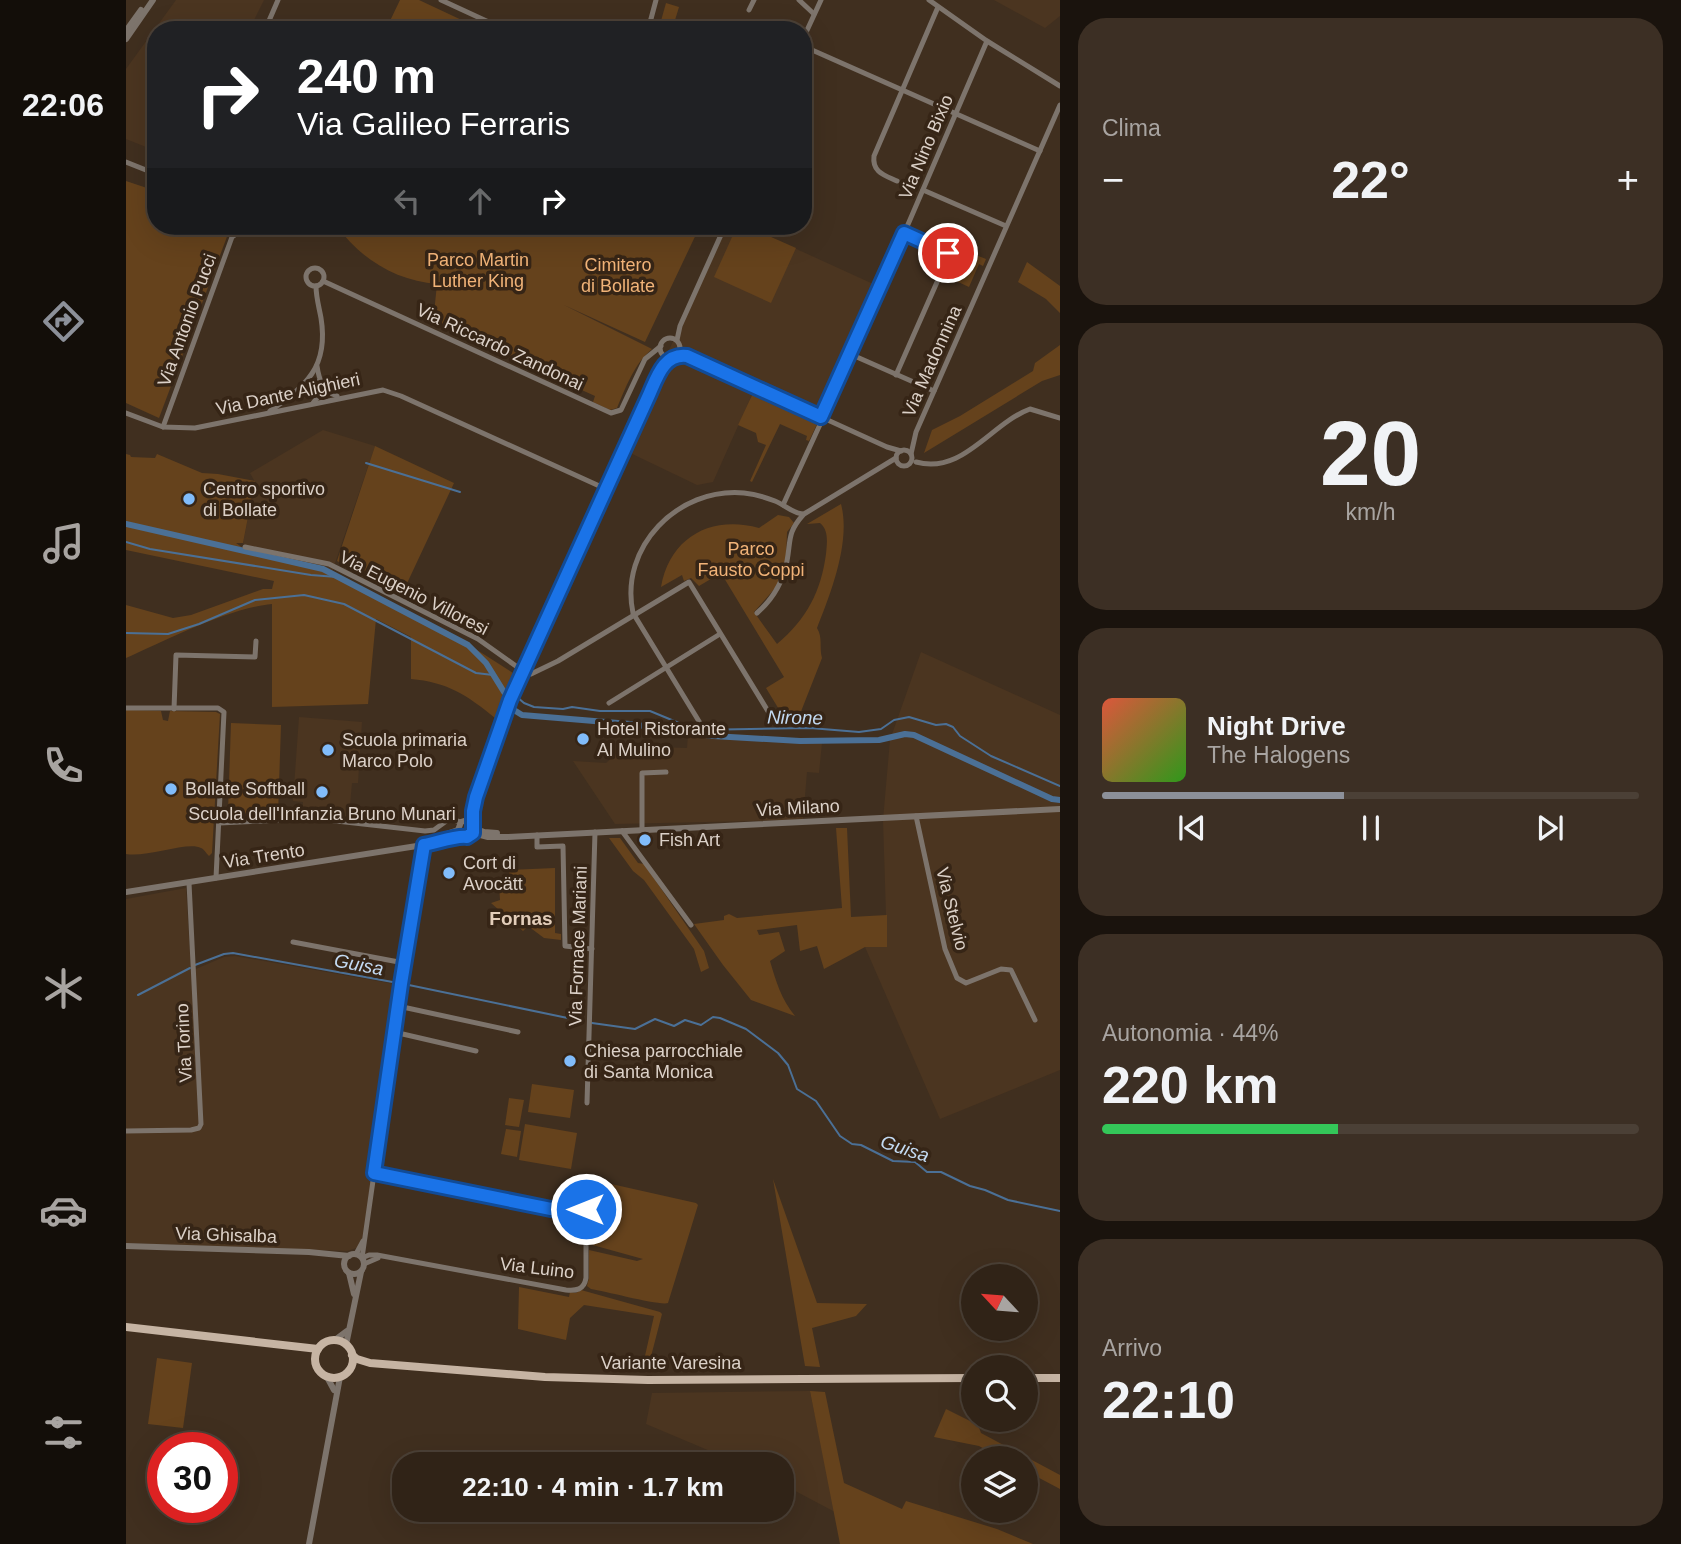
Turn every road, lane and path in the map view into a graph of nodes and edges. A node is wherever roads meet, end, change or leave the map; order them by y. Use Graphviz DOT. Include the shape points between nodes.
graph roads {
  1 [pos="150,0"];
  2 [pos="278,0"];
  3 [pos="441,0"];
  4 [pos="656,0"];
  5 [pos="754,0"];
  6 [pos="799,0"];
  7 [pos="821,0"];
  8 [pos="929,0"];
  9 [pos="937,7"];
  10 [pos="749,10"];
  11 [pos="814,14"];
  12 [pos="269,21"];
  13 [pos="486,21"];
  14 [pos="650,21"];
  15 [pos="811,21"];
  16 [pos="126,31"];
  17 [pos="126,39"];
  18 [pos="987,41"];
  19 [pos="812,50"];
  20 [pos="1060,86"];
  21 [pos="902,91"];
  22 [pos="1060,105"];
  23 [pos="956,114"];
  24 [pos="1040,151"];
  25 [pos="126,162"];
  26 [pos="147,170"];
  27 [pos="897,181"];
  28 [pos="923,190"];
  29 [pos="1006,226"];
  30 [pos="904,233"];
  31 [pos="235,235"];
  32 [pos="721,235"];
  33 [pos="323,281"];
  34 [pos="314,285"];
  35 [pos="674,339"];
  36 [pos="661,351"];
  37 [pos="679,352"];
  38 [pos="850,354"];
  39 [pos="670,358"];
  40 [pos="317,365"];
  41 [pos="659,373"];
  42 [pos="896,375"];
  43 [pos="319,381"];
  44 [pos="303,388"];
  45 [pos="934,391"];
  46 [pos="340,397"];
  47 [pos="313,403"];
  48 [pos="299,406"];
  49 [pos="126,413"];
  50 [pos="266,414"];
  51 [pos="822,418"];
  52 [pos="1060,418"];
  53 [pos="163,427"];
  54 [pos="915,436"];
  55 [pos="887,447"];
  56 [pos="902,450"];
  57 [pos="911,454"];
  58 [pos="896,457"];
  59 [pos="916,462"];
  60 [pos="881,467"];
  61 [pos="905,467"];
  62 [pos="606,489"];
  63 [pos="783,505"];
  64 [pos="804,514"];
  65 [pos="244,547"];
  66 [pos="757,613"];
  67 [pos="634,616"];
  68 [pos="720,634"];
  69 [pos="256,641"];
  70 [pos="666,669"];
  71 [pos="523,671"];
  72 [pos="610,703"];
  73 [pos="126,708"];
  74 [pos="174,709"];
  75 [pos="774,721"];
  76 [pos="700,723"];
  77 [pos="666,772"];
  78 [pos="1060,809"];
  79 [pos="473,811"];
  80 [pos="916,816"];
  81 [pos="464,821"];
  82 [pos="219,823"];
  83 [pos="474,829"];
  84 [pos="642,830"];
  85 [pos="622,831"];
  86 [pos="595,832"];
  87 [pos="459,833"];
  88 [pos="537,835"];
  89 [pos="424,845"];
  90 [pos="407,847"];
  91 [pos="216,878"];
  92 [pos="188,883"];
  93 [pos="126,892"];
  94 [pos="691,925"];
  95 [pos="293,942"];
  96 [pos="592,949"];
  97 [pos="404,963"];
  98 [pos="398,1006"];
  99 [pos="1035,1020"];
  100 [pos="394,1032"];
  101 [pos="518,1032"];
  102 [pos="476,1051"];
  103 [pos="586,1103"];
  104 [pos="126,1131"];
  105 [pos="374,1173"];
  106 [pos="586,1186"];
  107 [pos="586,1209"];
  108 [pos="126,1246"];
  109 [pos="324,1254"];
  110 [pos="359,1258"];
  111 [pos="346,1269"];
  112 [pos="360,1272"];
  113 [pos="354,1303"];
  114 [pos="126,1328"];
  115 [pos="348,1329"];
  116 [pos="335,1340"];
  117 [pos="346,1345"];
  118 [pos="298,1348"];
  119 [pos="318,1349"];
  120 [pos="352,1355"];
  121 [pos="315,1361"];
  122 [pos="370,1363"];
  123 [pos="350,1369"];
  124 [pos="327,1377"];
  125 [pos="340,1377"];
  126 [pos="961,1378"];
  127 [pos="1038,1378"];
  128 [pos="1060,1378"];
  129 [pos="336,1396"];
  130 [pos="309,1544"];
  1 -- 16 [label="street"];
  1 -- 17 [label="street"];
  2 -- 12 [label="street"];
  3 -- 13 [label="street"];
  4 -- 14 [label="street"];
  5 -- 10 [label="street"];
  6 -- 11 [label="street"];
  7 -- 11 [label="street"];
  8 -- 9 [label="street"];
  9 -- 18 [label="street"];
  9 -- 21 [label="street"];
  11 -- 15 [label="street"];
  18 -- 20 [label="street"];
  18 -- 23 [label="street, Via Nino Bixio"];
  19 -- 21 [label="street"];
  21 -- 23 [label="street"];
  21 -- 27 [label="street" via="873,160 877,170"];
  22 -- 24 [label="street, Via Madonnina"];
  23 -- 24 [label="street"];
  23 -- 28 [label="street, Via Nino Bixio"];
  24 -- 29 [label="street, Via Madonnina"];
  25 -- 26 [label="street"];
  28 -- 29 [label="street"];
  28 -- 30 [label="street, Via Nino Bixio"];
  29 -- 45 [label="street, Via Madonnina"];
  30 -- 38 [label="street, Via Nino Bixio"];
  30 -- 42 [label="street" via="949,255"];
  31 -- 53 [label="street, Via Antonio Pucci"];
  32 -- 35 [label="street, Via Riccardo Zandonai"];
  33 -- 34 [label="street"];
  33 -- 34 [label="street" via="323,272 314,268 306,275"];
  33 -- 36 [label="street, Via Riccardo Zandonai" via="611,413 624,405 648,356"];
  34 -- 40 [label="street" via="322,342"];
  35 -- 36 [label="street, Via Riccardo Zandonai" via="664,340"];
  35 -- 37 [label="street"];
  36 -- 39 [label="street"];
  36 -- 41 [label="street"];
  37 -- 39 [label="street"];
  37 -- 51 [label="street"];
  38 -- 42 [label="street"];
  38 -- 51 [label="street, Via Nino Bixio"];
  39 -- 41 [label="street"];
  40 -- 43 [label="street"];
  40 -- 44 [label="street"];
  41 -- 62 [label="street"];
  42 -- 45 [label="street"];
  43 -- 46 [label="street"];
  43 -- 47 [label="street"];
  44 -- 48 [label="street"];
  44 -- 50 [label="street"];
  45 -- 54 [label="street, Via Madonnina"];
  46 -- 47 [label="street, Via Dante Alighieri"];
  46 -- 62 [label="street, Via Dante Alighieri" via="390,392"];
  47 -- 48 [label="street, Via Dante Alighieri"];
  48 -- 50 [label="street, Via Dante Alighieri"];
  49 -- 53 [label="street, Via Dante Alighieri"];
  50 -- 53 [label="street, Via Dante Alighieri" via="195,428"];
  51 -- 55 [label="street"];
  51 -- 63 [label="street, Via Nino Bixio"];
  52 -- 59 [label="street" via="1030,409 945,464"];
  54 -- 56 [label="street, Via Madonnina"];
  54 -- 57 [label="street, Via Madonnina"];
  55 -- 56 [label="street"];
  55 -- 58 [label="street"];
  56 -- 57 [label="street"];
  56 -- 58 [label="street"];
  57 -- 61 [label="street"];
  58 -- 60 [label="street"];
  58 -- 61 [label="street"];
  60 -- 61 [label="street"];
  60 -- 64 [label="street"];
  62 -- 71 [label="street"];
  63 -- 64 [label="street"];
  63 -- 67 [label="street" via="763,496 733,492 698,499 672,513 639,554 631,590"];
  64 -- 66 [label="street" via="789,536 782,581"];
  65 -- 71 [label="street, Via Eugenio Villoresi" via="329,564 478,639"];
  67 -- 68 [label="street" via="689,582"];
  67 -- 70 [label="street"];
  67 -- 71 [label="street" via="543,670"];
  68 -- 70 [label="street"];
  68 -- 75 [label="street"];
  69 -- 74 [label="street" via="255,657 176,655"];
  70 -- 72 [label="street"];
  70 -- 76 [label="street"];
  71 -- 79 [label="street" via="501,722"];
  73 -- 74 [label="street"];
  74 -- 82 [label="street" via="218,708 224,712"];
  77 -- 84 [label="street" via="642,773"];
  78 -- 80 [label="street, Via Milano"];
  79 -- 81 [label="street"];
  79 -- 83 [label="street"];
  80 -- 84 [label="street, Via Milano"];
  80 -- 99 [label="street, Via Stelvio" via="957,978 966,983 1001,969 1011,970"];
  81 -- 82 [label="street" via="449,819 434,830 310,818"];
  81 -- 83 [label="street"];
  81 -- 87 [label="street"];
  82 -- 91 [label="street"];
  83 -- 87 [label="street" via="467,837"];
  83 -- 88 [label="street, Via Milano"];
  84 -- 85 [label="street, Via Milano"];
  85 -- 86 [label="street, Via Milano"];
  85 -- 94 [label="street"];
  86 -- 88 [label="street, Via Milano"];
  86 -- 96 [label="street, Via Fornace Mariani"];
  87 -- 89 [label="street"];
  87 -- 90 [label="street"];
  88 -- 96 [label="street" via="537,847 563,846 565,946"];
  89 -- 90 [label="street"];
  89 -- 97 [label="street"];
  90 -- 91 [label="street, Via Trento"];
  91 -- 92 [label="street, Via Trento"];
  92 -- 93 [label="street, Via Trento"];
  92 -- 104 [label="street, Via Torino" via="202,1118 200,1126 191,1130"];
  95 -- 97 [label="street"];
  96 -- 103 [label="street, Via Fornace Mariani"];
  97 -- 98 [label="street"];
  98 -- 100 [label="street"];
  98 -- 101 [label="street"];
  100 -- 102 [label="street"];
  100 -- 105 [label="street"];
  105 -- 107 [label="street" via="551,1209"];
  105 -- 110 [label="street"];
  106 -- 107 [label="street, Via Luino"];
  107 -- 110 [label="street, Via Luino" via="586,1278 578,1290 388,1258"];
  108 -- 109 [label="street, Via Ghisalba"];
  109 -- 110 [label="street, Via Ghisalba"];
  109 -- 111 [label="street, Via Ghisalba"];
  110 -- 111 [label="street"];
  110 -- 112 [label="street"];
  111 -- 112 [label="street"];
  111 -- 113 [label="street"];
  112 -- 113 [label="street"];
  113 -- 115 [label="street"];
  114 -- 118 [label="main road"];
  115 -- 116 [label="street"];
  115 -- 117 [label="street"];
  116 -- 117 [label="main road"];
  116 -- 119 [label="main road"];
  117 -- 120 [label="main road"];
  118 -- 119 [label="main road"];
  118 -- 121 [label="main road"];
  119 -- 121 [label="main road"];
  120 -- 122 [label="main road, Variante Varesina"];
  120 -- 123 [label="main road"];
  121 -- 124 [label="main road"];
  122 -- 123 [label="main road, Variante Varesina"];
  122 -- 126 [label="main road, Variante Varesina" via="648,1380"];
  123 -- 125 [label="main road, Variante Varesina"];
  124 -- 125 [label="main road"];
  124 -- 129 [label="street"];
  125 -- 129 [label="street"];
  127 -- 128 [label="main road"];
  129 -- 130 [label="street"];
}
